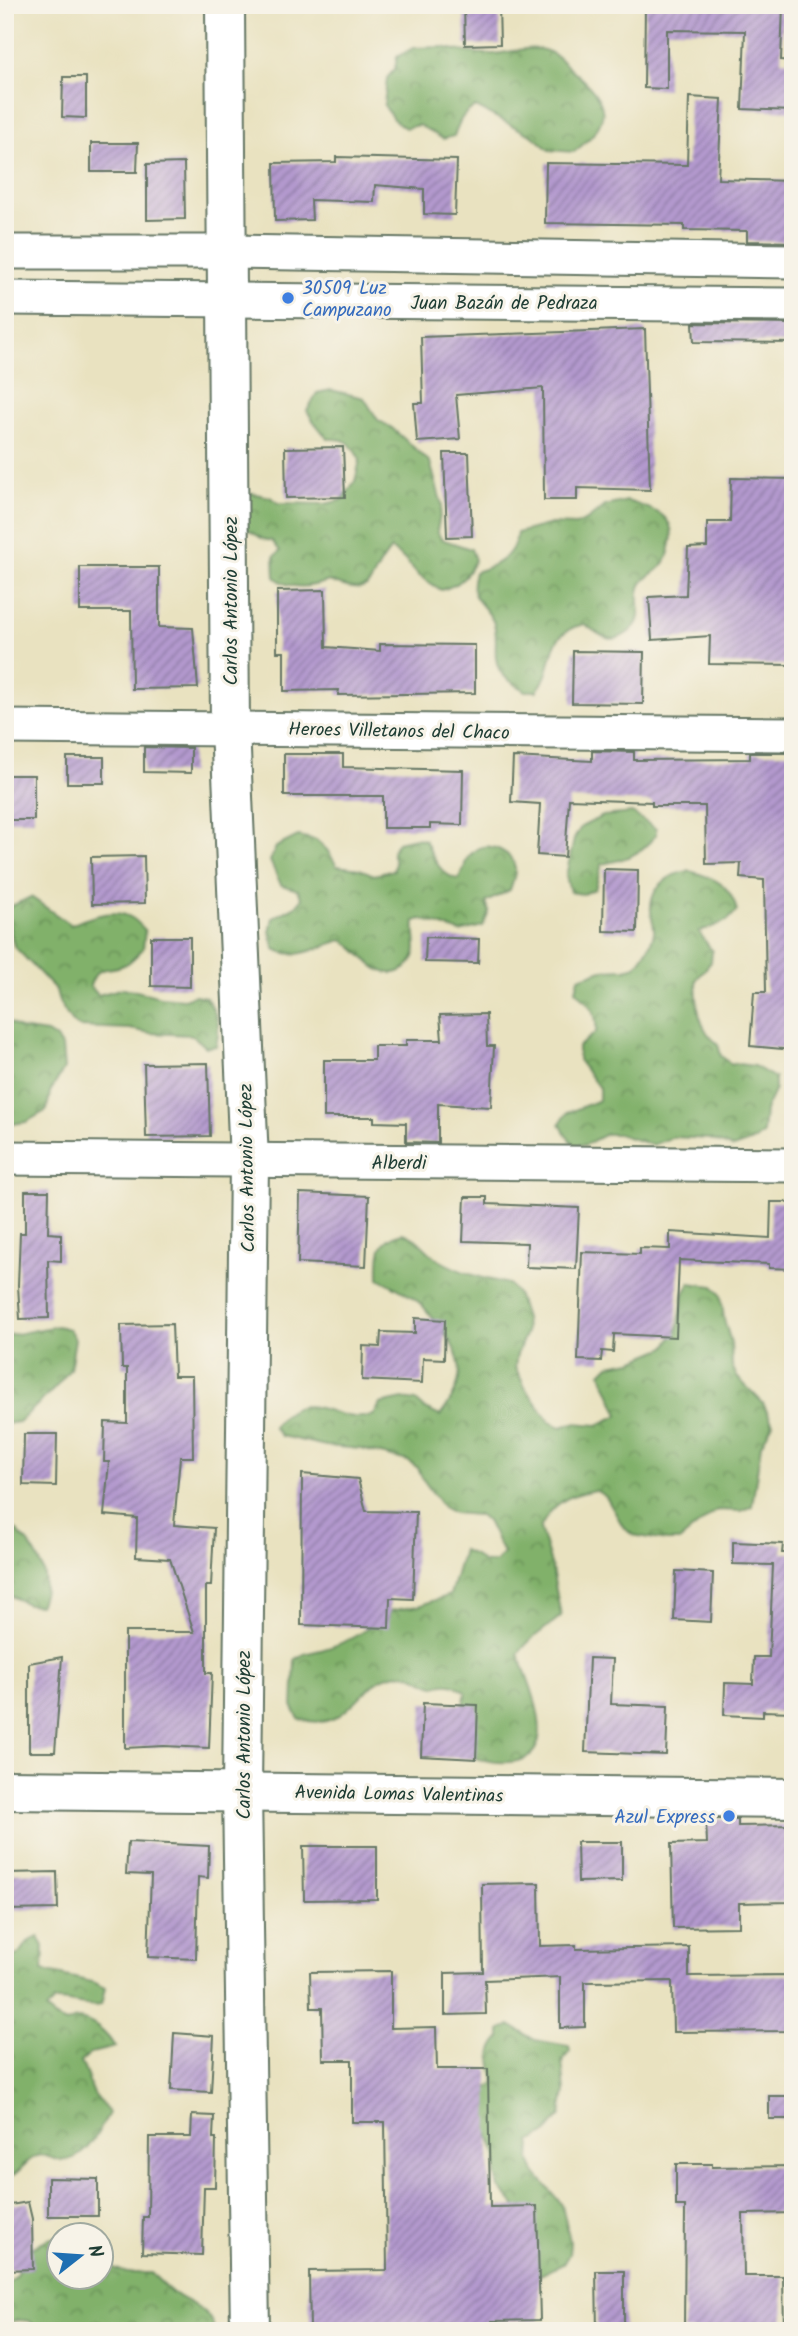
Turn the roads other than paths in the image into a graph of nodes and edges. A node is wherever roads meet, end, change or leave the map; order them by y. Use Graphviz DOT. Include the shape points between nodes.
graph roads {
  1 [pos="225,5"];
  2 [pos="228,252"];
  3 [pos="5,253"];
  4 [pos="793,261"];
  5 [pos="5,298"];
  6 [pos="228,300"];
  7 [pos="793,305"];
  8 [pos="5,727"];
  9 [pos="230,728"];
  10 [pos="793,734"];
  11 [pos="5,1158"];
  12 [pos="249,1161"];
  13 [pos="793,1165"];
  14 [pos="5,1790"];
  15 [pos="242,1791"];
  16 [pos="793,1798"];
  17 [pos="250,2331"];
  1 -- 2 [label="main road, Carlos Antonio López"];
  2 -- 3 [label="street"];
  2 -- 4 [label="street"];
  2 -- 6 [label="main road, Carlos Antonio López"];
  5 -- 6 [label="street, Juan Bazán de Pedraza"];
  6 -- 7 [label="street, Juan Bazán de Pedraza"];
  6 -- 9 [label="main road, Carlos Antonio López"];
  8 -- 9 [label="street, Heroes Villetanos del Chaco"];
  9 -- 10 [label="street, Heroes Villetanos del Chaco"];
  9 -- 12 [label="main road, Carlos Antonio López"];
  11 -- 12 [label="street, Alberdi"];
  12 -- 13 [label="street, Alberdi"];
  12 -- 15 [label="main road, Carlos Antonio López"];
  14 -- 15 [label="main road, Avenida Lomas Valentinas"];
  15 -- 16 [label="main road, Avenida Lomas Valentinas"];
  15 -- 17 [label="main road, Carlos Antonio López"];
}
